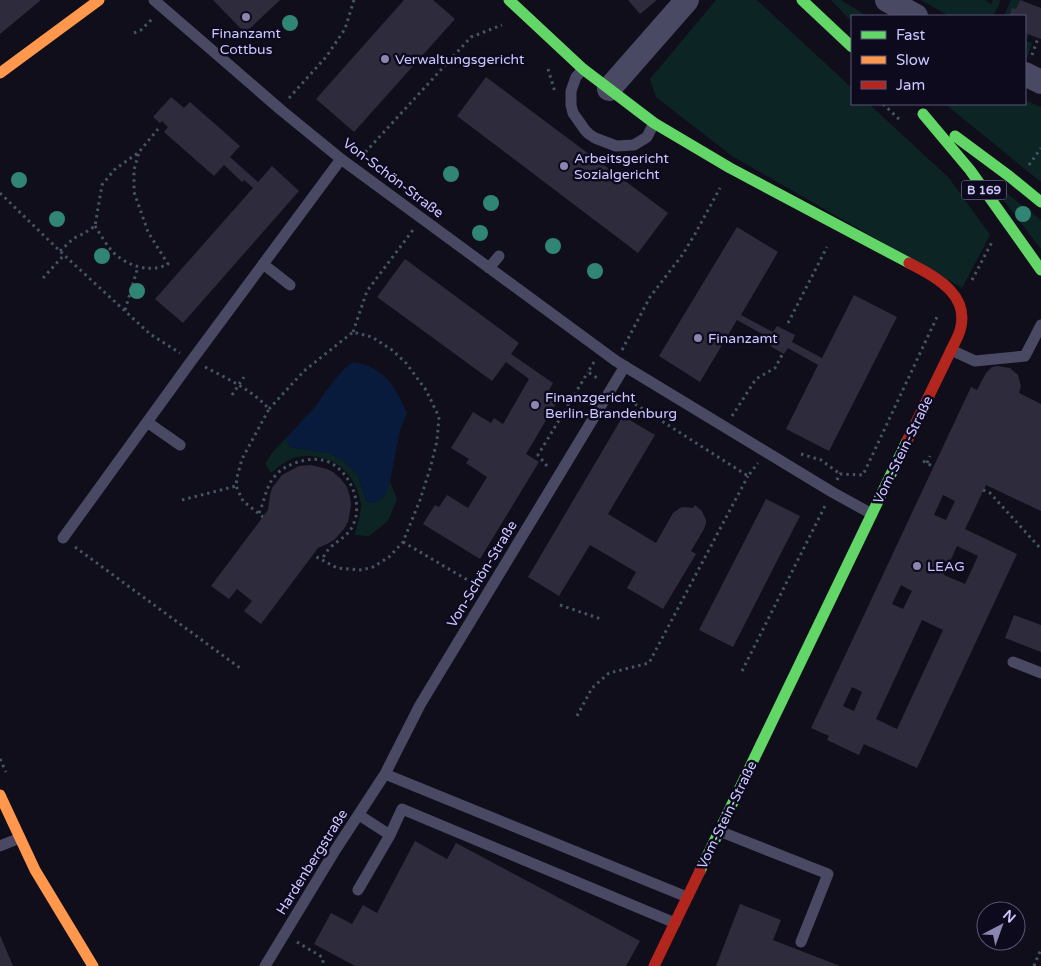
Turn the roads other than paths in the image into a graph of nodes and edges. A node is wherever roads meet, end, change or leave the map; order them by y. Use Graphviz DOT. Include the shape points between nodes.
graph roads {
  1 [pos="98,0"];
  2 [pos="154,0"];
  3 [pos="509,0"];
  4 [pos="687,0"];
  5 [pos="802,0"];
  6 [pos="887,0"];
  7 [pos="914,15"];
  8 [pos="851,46"];
  9 [pos="583,69"];
  10 [pos="0,73"];
  11 [pos="609,89"];
  12 [pos="914,105"];
  13 [pos="923,114"];
  14 [pos="654,124"];
  15 [pos="341,159"];
  16 [pos="1041,202"];
  17 [pos="498,256"];
  18 [pos="263,264"];
  19 [pos="489,268"];
  20 [pos="1041,270"];
  21 [pos="290,285"];
  22 [pos="1041,325"];
  23 [pos="951,350"];
  24 [pos="620,364"];
  25 [pos="147,422"];
  26 [pos="180,445"];
  27 [pos="872,514"];
  28 [pos="63,538"];
  29 [pos="1013,662"];
  30 [pos="1041,673"];
  31 [pos="385,774"];
  32 [pos="0,795"];
  33 [pos="359,815"];
  34 [pos="719,831"];
  35 [pos="390,835"];
  36 [pos="20,838"];
  37 [pos="0,846"];
  38 [pos="358,890"];
  39 [pos="687,897"];
  40 [pos="675,923"];
  41 [pos="801,942"];
  42 [pos="93,966"];
  43 [pos="265,966"];
  44 [pos="654,966"];
  1 -- 10 [label="street"];
  2 -- 15 [label="lane, Von-Schön-Straße"];
  3 -- 9 [label="street"];
  4 -- 11 [label="street"];
  5 -- 8 [label="street"];
  6 -- 7 [label="street"];
  9 -- 11 [label="street"];
  9 -- 14 [label="lane" via="573,84 571,105 573,113 589,134 616,146 634,145 647,137"];
  11 -- 14 [label="street"];
  12 -- 13 [label="street, B 169"];
  13 -- 16 [label="street, B 169"];
  13 -- 20 [label="street, B 169" via="970,170"];
  14 -- 23 [label="street, Vom-Stein-Straße" via="946,284 957,297 961,312 961,328"];
  15 -- 18 [label="lane"];
  15 -- 19 [label="lane, Von-Schön-Straße"];
  17 -- 19 [label="lane"];
  18 -- 21 [label="lane"];
  18 -- 25 [label="lane"];
  19 -- 24 [label="lane, Von-Schön-Straße"];
  22 -- 23 [label="lane" via="1024,356 975,361"];
  23 -- 27 [label="street, Vom-Stein-Straße"];
  24 -- 27 [label="lane, Von-Schön-Straße"];
  24 -- 31 [label="lane, Von-Schön-Straße" via="557,477 420,705"];
  25 -- 26 [label="lane"];
  25 -- 28 [label="lane"];
  27 -- 34 [label="street, Vom-Stein-Straße"];
  29 -- 30 [label="lane"];
  31 -- 33 [label="lane, Hardenbergstraße"];
  31 -- 39 [label="lane"];
  32 -- 36 [label="street"];
  33 -- 35 [label="lane"];
  33 -- 43 [label="lane, Hardenbergstraße"];
  34 -- 39 [label="street, Vom-Stein-Straße"];
  34 -- 41 [label="lane" via="828,874"];
  35 -- 38 [label="lane"];
  35 -- 40 [label="lane" via="402,809"];
  36 -- 37 [label="lane"];
  36 -- 42 [label="street" via="35,870"];
  39 -- 40 [label="street, Vom-Stein-Straße"];
  40 -- 44 [label="street, Vom-Stein-Straße"];
}
